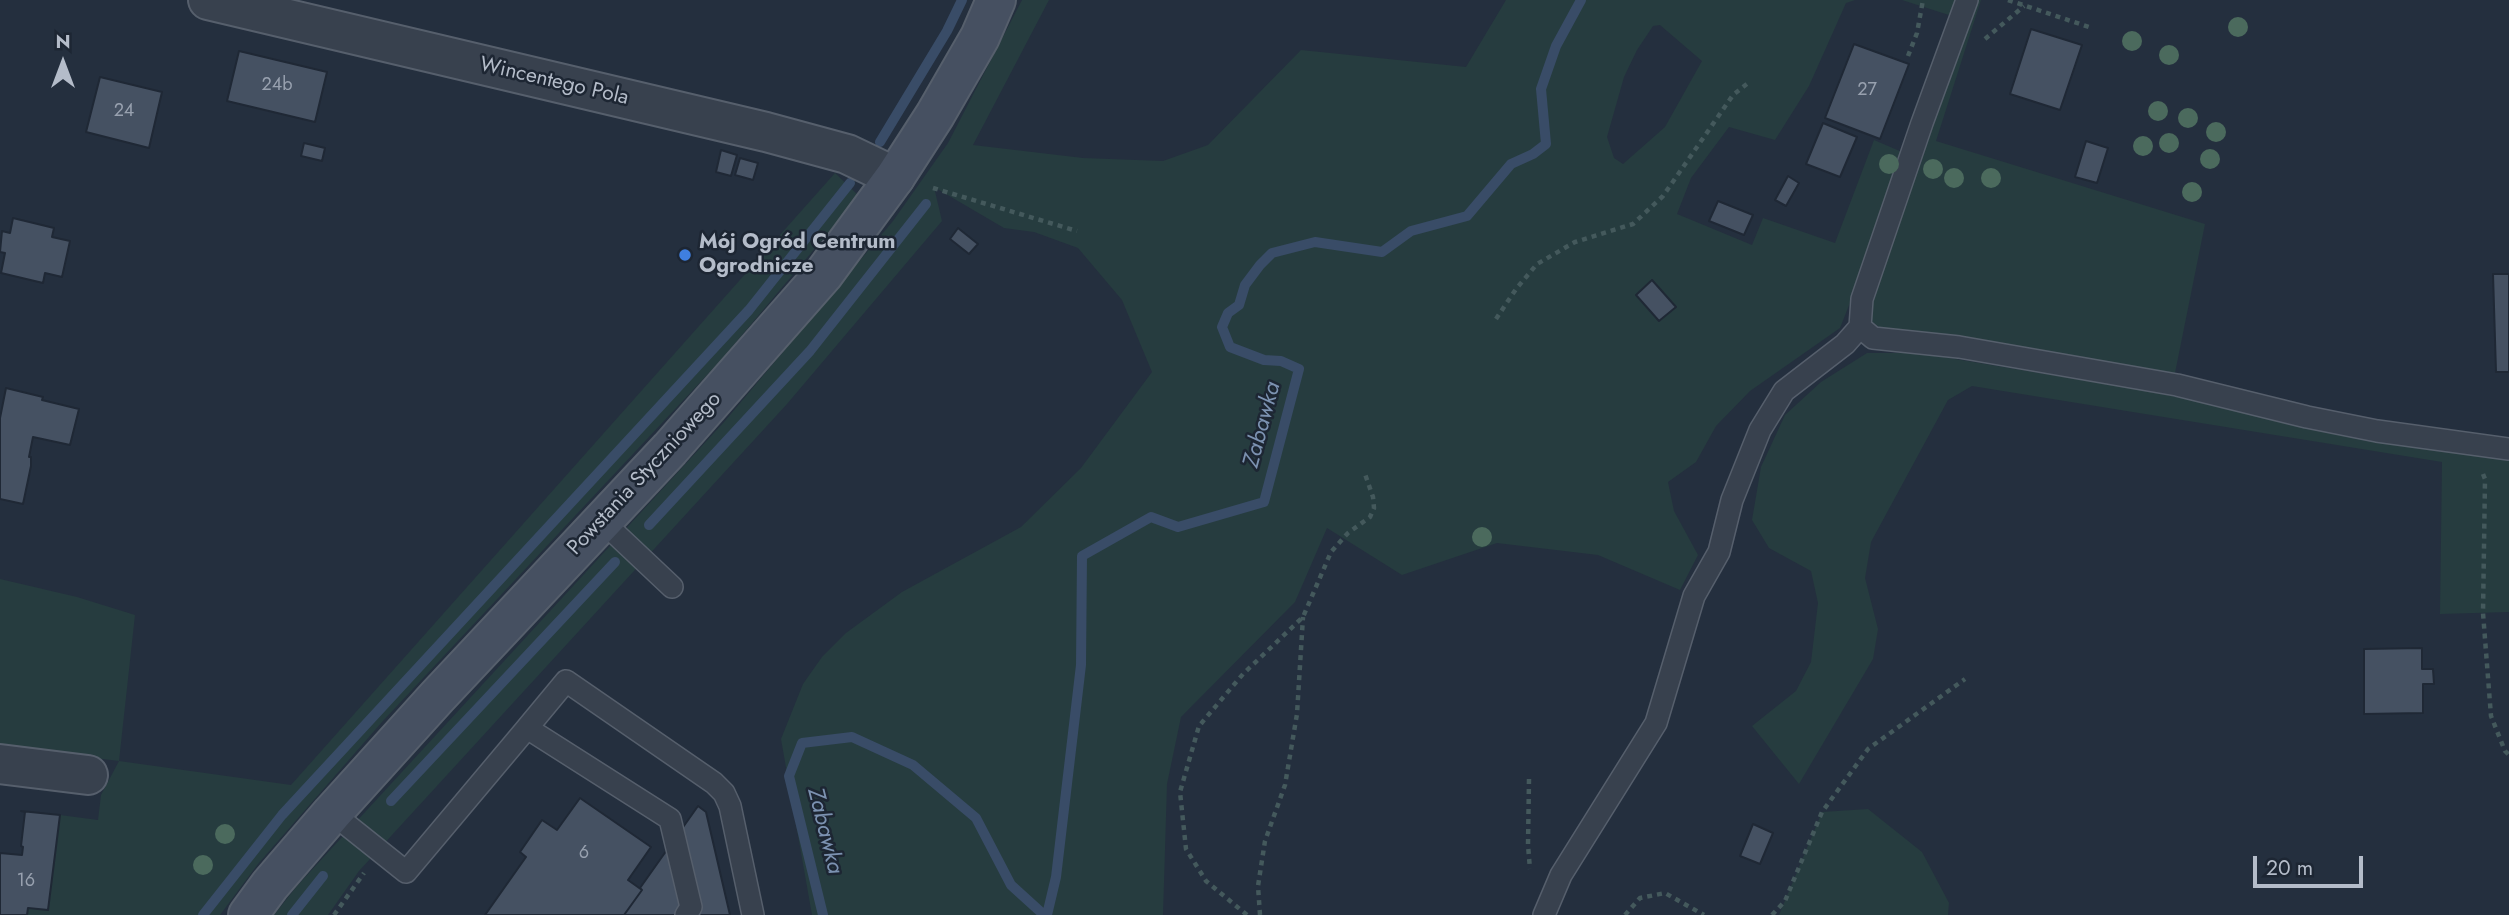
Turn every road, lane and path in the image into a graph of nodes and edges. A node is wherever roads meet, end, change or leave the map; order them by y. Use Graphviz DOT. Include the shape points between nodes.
graph roads {
  1 [pos="208,0"];
  2 [pos="996,0"];
  3 [pos="1923,0"];
  4 [pos="1967,0"];
  5 [pos="2008,0"];
  6 [pos="2024,6"];
  7 [pos="2092,28"];
  8 [pos="1977,45"];
  9 [pos="1908,57"];
  10 [pos="1748,83"];
  11 [pos="895,177"];
  12 [pos="1077,231"];
  13 [pos="1496,319"];
  14 [pos="1860,327"];
  15 [pos="2449,440"];
  16 [pos="2509,449"];
  17 [pos="1366,474"];
  18 [pos="603,521"];
  19 [pos="672,587"];
  20 [pos="1303,617"];
  21 [pos="1965,679"];
  22 [pos="527,728"];
  23 [pos="2509,755"];
  24 [pos="0,764"];
  25 [pos="88,775"];
  26 [pos="1529,779"];
  27 [pos="332,813"];
  28 [pos="380,850"];
  29 [pos="1531,880"];
  30 [pos="248,915"];
  31 [pos="334,915"];
  32 [pos="686,915"];
  33 [pos="753,915"];
  34 [pos="1247,915"];
  35 [pos="1260,915"];
  36 [pos="1544,915"];
  37 [pos="1625,915"];
  38 [pos="1704,915"];
  39 [pos="1772,915"];
  1 -- 11 [label="street, Wincentego Pola" via="766,132 847,154"];
  2 -- 11 [label="main road, Powstania Styczniowego" via="980,37"];
  3 -- 9 [label="path"];
  4 -- 14 [label="lane" via="1862,299"];
  5 -- 6 [label="path"];
  6 -- 7 [label="path"];
  6 -- 8 [label="path"];
  10 -- 13 [label="path" via="1733,95 1663,196 1633,224 1575,242 1537,264"];
  11 -- 12 [label="path"];
  11 -- 18 [label="main road, Powstania Styczniowego" via="824,275"];
  14 -- 15 [label="lane" via="1873,338 1959,347 2177,385 2377,431"];
  14 -- 36 [label="lane" via="1784,391 1760,430 1731,500 1719,552 1693,596 1656,723 1561,875"];
  15 -- 16 [label="lane"];
  15 -- 23 [label="path" via="2477,460 2485,480 2483,612 2490,716"];
  17 -- 20 [label="path" via="1374,508 1331,552"];
  18 -- 19 [label="lane"];
  18 -- 27 [label="main road, Powstania Styczniowego"];
  20 -- 34 [label="path" via="1242,674 1199,726 1180,792 1186,849 1206,881"];
  20 -- 35 [label="path" via="1297,714 1285,785 1265,841 1258,886"];
  21 -- 39 [label="path" via="1868,749 1822,812 1785,901"];
  22 -- 28 [label="lane" via="406,872"];
  22 -- 32 [label="lane" via="670,818 691,907"];
  22 -- 33 [label="lane" via="566,681 714,783 730,806"];
  24 -- 25 [label="street"];
  26 -- 29 [label="path"];
  27 -- 28 [label="lane"];
  27 -- 30 [label="main road, Powstania Styczniowego"];
  28 -- 31 [label="path"];
  37 -- 38 [label="path" via="1640,898 1665,893"];
}
